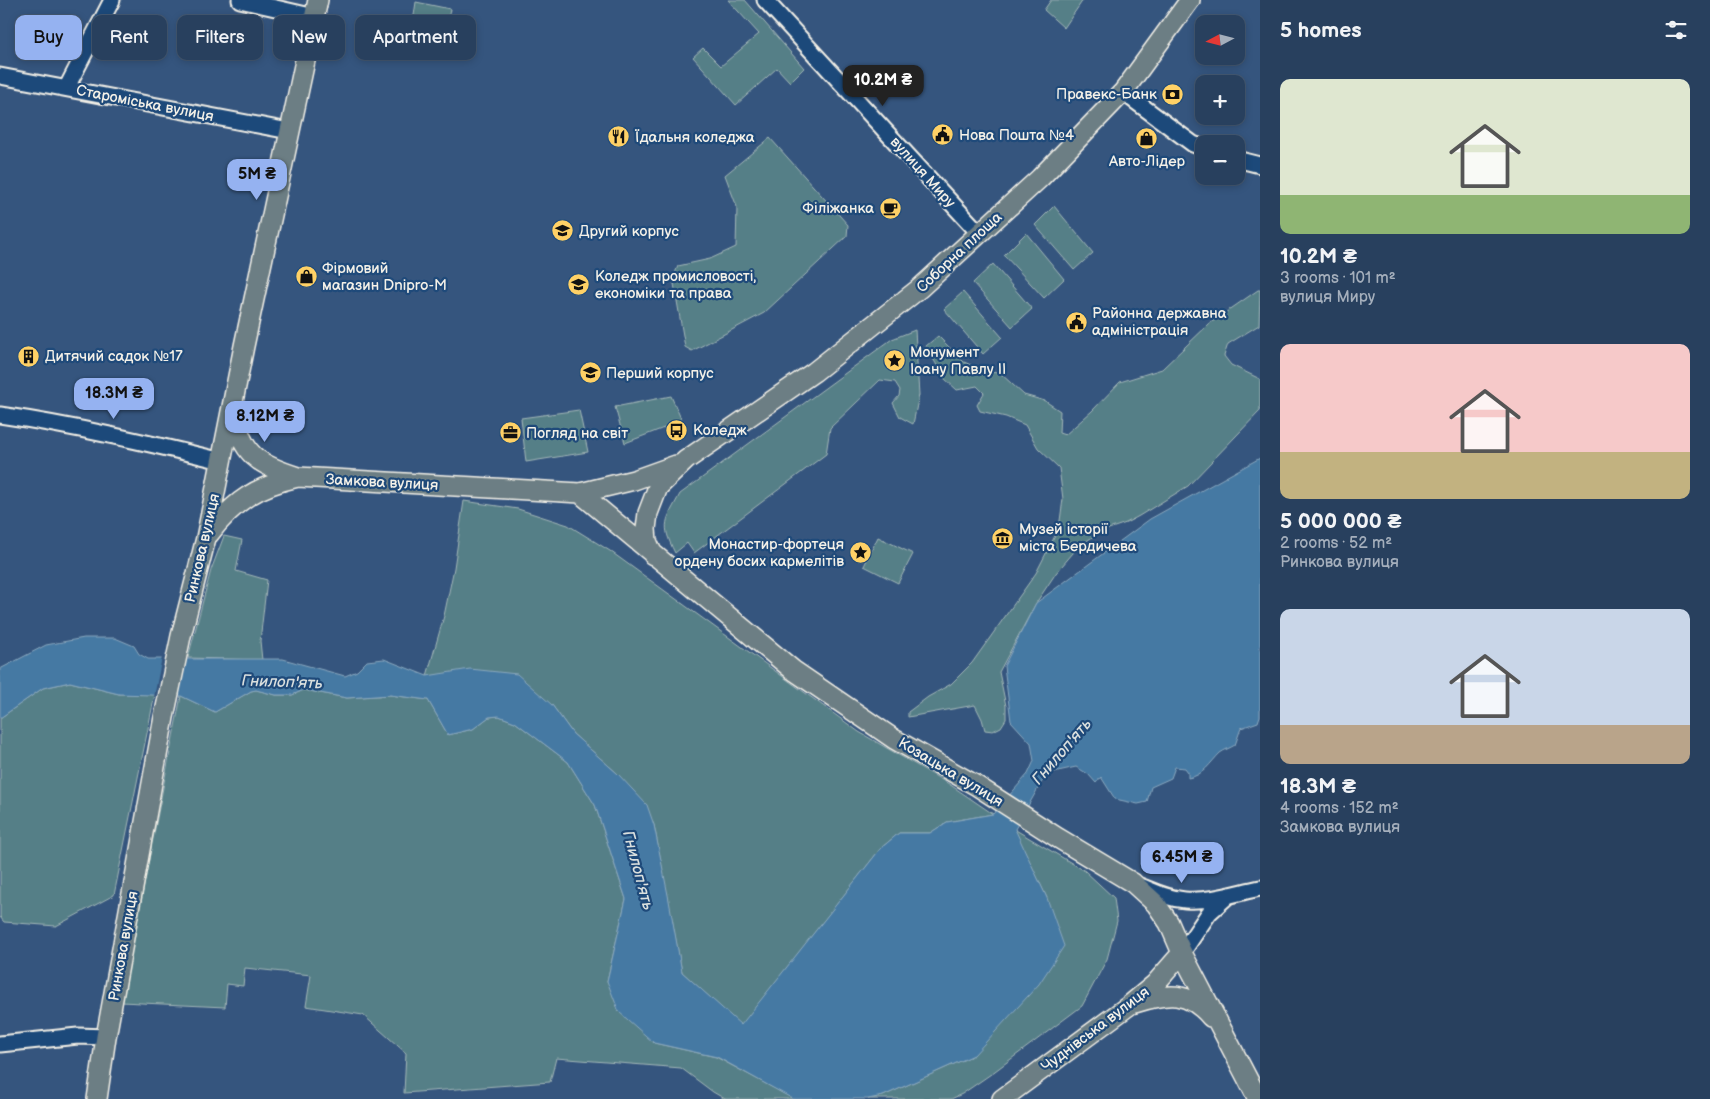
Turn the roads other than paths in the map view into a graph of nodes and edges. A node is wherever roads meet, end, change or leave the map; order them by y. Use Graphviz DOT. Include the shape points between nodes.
graph roads {
  1 [pos="112,0"];
  2 [pos="240,0"];
  3 [pos="765,0"];
  4 [pos="1190,0"];
  5 [pos="316,9"];
  6 [pos="0,76"];
  7 [pos="67,88"];
  8 [pos="1123,92"];
  9 [pos="289,131"];
  10 [pos="1195,145"];
  11 [pos="1245,161"];
  12 [pos="1260,165"];
  13 [pos="979,234"];
  14 [pos="232,408"];
  15 [pos="0,415"];
  16 [pos="686,460"];
  17 [pos="222,461"];
  18 [pos="298,477"];
  19 [pos="580,493"];
  20 [pos="206,538"];
  21 [pos="653,555"];
  22 [pos="1133,883"];
  23 [pos="1260,888"];
  24 [pos="1229,895"];
  25 [pos="1182,953"];
  26 [pos="1131,1004"];
  27 [pos="1222,1029"];
  28 [pos="106,1037"];
  29 [pos="0,1044"];
  30 [pos="97,1099"];
  31 [pos="1002,1099"];
  32 [pos="1258,1099"];
  1 -- 7 [label="street"];
  2 -- 5 [label="street"];
  3 -- 13 [label="street, вулиця Миру"];
  4 -- 8 [label="main road, Соборна площа"];
  5 -- 9 [label="main road, Ринкова вулиця"];
  6 -- 7 [label="street, Староміська вулиця"];
  7 -- 9 [label="street, Староміська вулиця"];
  8 -- 10 [label="street"];
  8 -- 13 [label="main road, Соборна площа" via="1040,178"];
  9 -- 14 [label="main road, Ринкова вулиця"];
  11 -- 12 [label="street"];
  13 -- 16 [label="main road, Соборна площа" via="920,288 814,372"];
  14 -- 17 [label="main road, Ринкова вулиця"];
  14 -- 18 [label="main road" via="246,449 268,466"];
  15 -- 17 [label="street" via="139,440"];
  16 -- 19 [label="main road, Соборна площа" via="634,480"];
  16 -- 21 [label="main road, Соборна площа" via="658,487 653,498 646,529"];
  17 -- 20 [label="main road, Ринкова вулиця"];
  18 -- 19 [label="main road, Замкова вулиця"];
  18 -- 20 [label="main road, Замкова вулиця" via="249,494 221,518"];
  19 -- 21 [label="main road, Козацька вулиця"];
  20 -- 28 [label="main road, Ринкова вулиця" via="164,717"];
  21 -- 22 [label="main road, Козацька вулиця" via="793,670 894,739 977,786"];
  22 -- 24 [label="street" via="1184,900"];
  22 -- 25 [label="main road, Козацька вулиця" via="1156,904 1169,923"];
  23 -- 24 [label="street"];
  24 -- 25 [label="street" via="1209,913"];
  25 -- 26 [label="main road, Чуднівська вулиця" via="1155,984"];
  25 -- 27 [label="main road, Козацька вулиця"];
  26 -- 27 [label="main road" via="1152,998 1188,998 1204,1008"];
  26 -- 31 [label="main road, Чуднівська вулиця"];
  27 -- 32 [label="main road, Козацька вулиця"];
  28 -- 29 [label="street" via="78,1036"];
  28 -- 30 [label="main road, Ринкова вулиця"];
}
